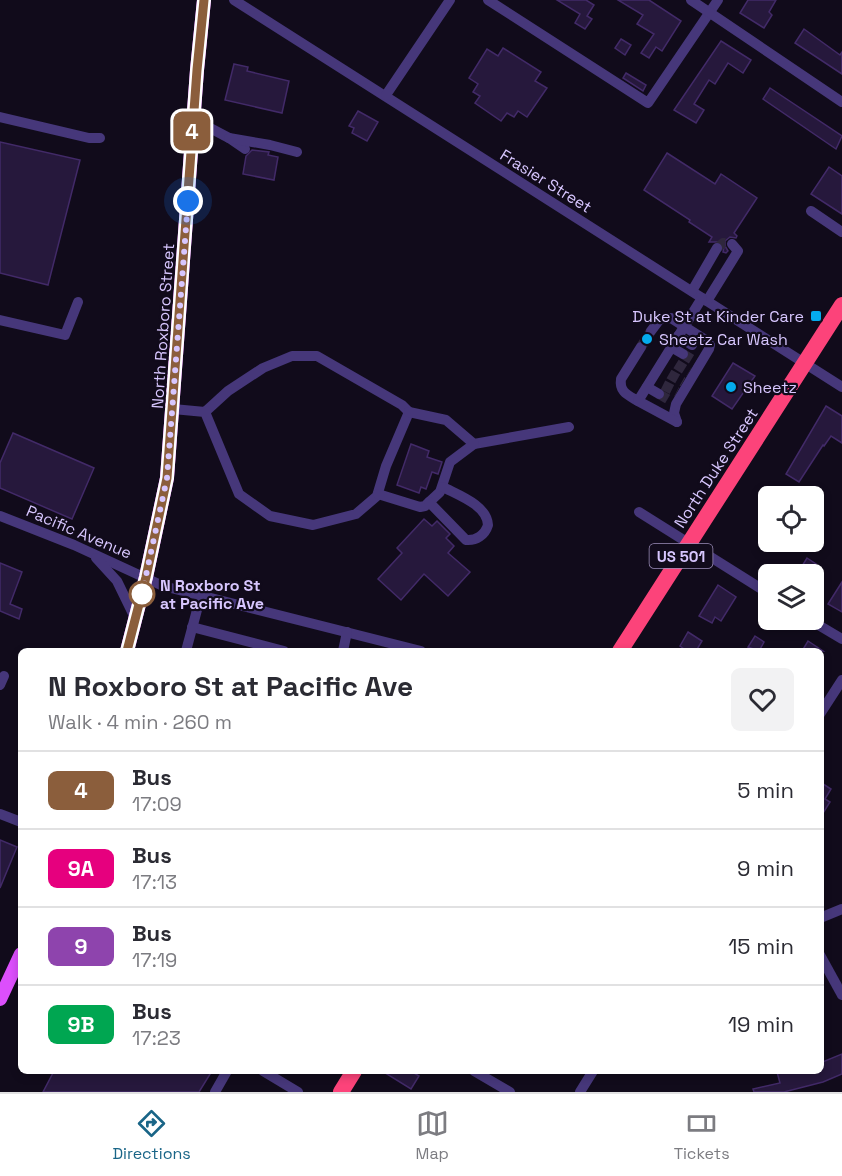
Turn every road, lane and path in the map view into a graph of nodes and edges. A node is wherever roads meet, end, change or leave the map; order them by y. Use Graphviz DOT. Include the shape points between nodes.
graph roads {
  1 [pos="204,0"];
  2 [pos="234,0"];
  3 [pos="450,0"];
  4 [pos="488,0"];
  5 [pos="691,0"];
  6 [pos="718,0"];
  7 [pos="710,13"];
  8 [pos="386,95"];
  9 [pos="842,102"];
  10 [pos="0,117"];
  11 [pos="193,119"];
  12 [pos="100,138"];
  13 [pos="229,138"];
  14 [pos="245,149"];
  15 [pos="297,152"];
  16 [pos="811,211"];
  17 [pos="842,232"];
  18 [pos="732,244"];
  19 [pos="717,248"];
  20 [pos="692,291"];
  21 [pos="704,299"];
  22 [pos="78,302"];
  23 [pos="842,306"];
  24 [pos="0,320"];
  25 [pos="651,331"];
  26 [pos="681,331"];
  27 [pos="692,345"];
  28 [pos="641,347"];
  29 [pos="683,354"];
  30 [pos="665,357"];
  31 [pos="804,363"];
  32 [pos="676,364"];
  33 [pos="669,374"];
  34 [pos="650,382"];
  35 [pos="842,387"];
  36 [pos="661,389"];
  37 [pos="638,401"];
  38 [pos="173,409"];
  39 [pos="206,412"];
  40 [pos="409,412"];
  41 [pos="569,427"];
  42 [pos="474,444"];
  43 [pos="443,487"];
  44 [pos="378,494"];
  45 [pos="429,502"];
  46 [pos="639,512"];
  47 [pos="0,516"];
  48 [pos="689,543"];
  49 [pos="89,551"];
  50 [pos="146,577"];
  51 [pos="758,587"];
  52 [pos="201,595"];
  53 [pos="135,620"];
  54 [pos="192,627"];
  55 [pos="824,628"];
  56 [pos="347,633"];
  57 [pos="842,639"];
  58 [pos="377,646"];
  59 [pos="128,648"];
  60 [pos="187,648"];
  61 [pos="272,648"];
  62 [pos="344,648"];
  63 [pos="395,648"];
  64 [pos="622,648"];
  65 [pos="842,680"];
  66 [pos="824,708"];
  67 [pos="0,814"];
  68 [pos="18,821"];
  69 [pos="842,909"];
  70 [pos="824,916"];
  71 [pos="18,960"];
  72 [pos="824,962"];
  73 [pos="842,995"];
  74 [pos="0,999"];
  75 [pos="225,1074"];
  76 [pos="268,1074"];
  77 [pos="352,1074"];
  78 [pos="479,1074"];
  79 [pos="591,1074"];
  80 [pos="215,1092"];
  81 [pos="298,1092"];
  82 [pos="341,1092"];
  83 [pos="510,1092"];
  84 [pos="580,1092"];
  1 -- 11 [label="main road, North Roxboro Street"];
  2 -- 8 [label="street, Frasier Street"];
  3 -- 8 [label="street"];
  4 -- 7 [label="street" via="648,103"];
  5 -- 7 [label="street"];
  6 -- 7 [label="street"];
  7 -- 9 [label="street"];
  8 -- 20 [label="street, Frasier Street"];
  10 -- 12 [label="street"];
  11 -- 13 [label="street"];
  11 -- 38 [label="main road, North Roxboro Street"];
  13 -- 14 [label="street"];
  13 -- 15 [label="street"];
  16 -- 17 [label="street"];
  18 -- 21 [label="street" via="738,251"];
  19 -- 20 [label="street"];
  20 -- 21 [label="street, Frasier Street"];
  21 -- 26 [label="street"];
  21 -- 31 [label="street, Frasier Street"];
  22 -- 24 [label="street" via="65,335"];
  23 -- 31 [label="highway, North Duke Street / US 501"];
  25 -- 26 [label="street" via="666,317"];
  26 -- 27 [label="street"];
  26 -- 30 [label="street"];
  26 -- 37 [label="street" via="708,342 710,349 683,388 674,412 677,422"];
  28 -- 37 [label="street" via="620,384 624,393"];
  29 -- 30 [label="street"];
  30 -- 32 [label="street"];
  30 -- 33 [label="street"];
  30 -- 34 [label="street"];
  31 -- 35 [label="street, Frasier Street"];
  31 -- 48 [label="highway, North Duke Street / US 501"];
  34 -- 36 [label="street"];
  34 -- 37 [label="street"];
  38 -- 39 [label="street"];
  38 -- 50 [label="main road, North Roxboro Street" via="167,478"];
  39 -- 40 [label="street" via="228,391 263,368 292,356 316,357"];
  39 -- 44 [label="street" via="239,494 270,516 313,525 356,514"];
  40 -- 42 [label="street" via="446,420"];
  40 -- 44 [label="street"];
  41 -- 42 [label="street"];
  42 -- 43 [label="street" via="450,462"];
  43 -- 45 [label="street"];
  43 -- 45 [label="street" via="484,513 488,525 483,534 466,540"];
  44 -- 45 [label="street" via="420,507"];
  46 -- 48 [label="street"];
  47 -- 49 [label="street, Pacific Avenue"];
  48 -- 51 [label="street"];
  48 -- 64 [label="highway, North Duke Street / US 501"];
  49 -- 50 [label="street, Pacific Avenue"];
  49 -- 53 [label="street" via="117,581"];
  50 -- 52 [label="street, Pacific Avenue" via="163,586"];
  50 -- 53 [label="main road, North Roxboro Street"];
  52 -- 54 [label="street"];
  52 -- 56 [label="street, Pacific Avenue"];
  53 -- 59 [label="main road, North Roxboro Street"];
  54 -- 60 [label="street"];
  54 -- 61 [label="street"];
  55 -- 57 [label="street"];
  56 -- 58 [label="street, Pacific Avenue"];
  56 -- 62 [label="street"];
  58 -- 63 [label="street, Pacific Avenue"];
  65 -- 66 [label="street"];
  67 -- 68 [label="street"];
  69 -- 70 [label="street"];
  71 -- 74 [label="main road"];
  72 -- 73 [label="street"];
  75 -- 80 [label="street"];
  76 -- 81 [label="street"];
  77 -- 82 [label="highway"];
  78 -- 83 [label="street"];
  79 -- 84 [label="street"];
}
